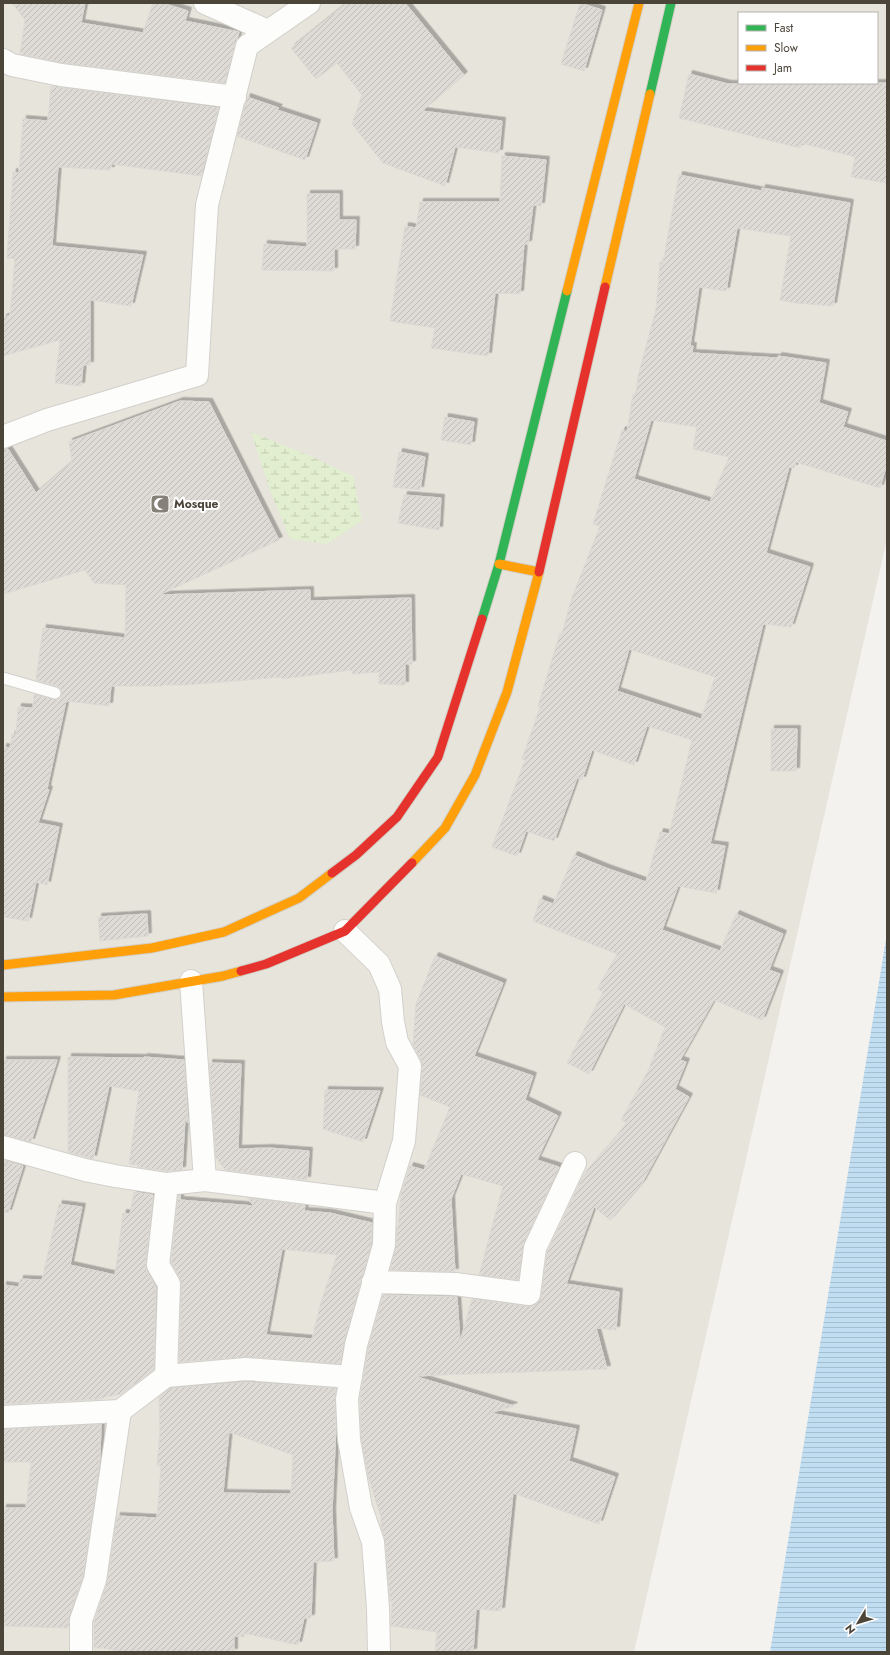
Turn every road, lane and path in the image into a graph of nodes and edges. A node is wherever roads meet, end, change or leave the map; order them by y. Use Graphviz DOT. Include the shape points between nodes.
graph roads {
  1 [pos="309,3"];
  2 [pos="639,3"];
  3 [pos="670,3"];
  4 [pos="219,6"];
  5 [pos="268,31"];
  6 [pos="3,60"];
  7 [pos="234,97"];
  8 [pos="6,433"];
  9 [pos="499,564"];
  10 [pos="539,572"];
  11 [pos="3,678"];
  12 [pos="55,693"];
  13 [pos="345,931"];
  14 [pos="3,965"];
  15 [pos="191,981"];
  16 [pos="3,997"];
  17 [pos="3,1147"];
  18 [pos="575,1164"];
  19 [pos="205,1180"];
  20 [pos="167,1184"];
  21 [pos="385,1204"];
  22 [pos="373,1282"];
  23 [pos="166,1376"];
  24 [pos="351,1377"];
  25 [pos="120,1411"];
  26 [pos="3,1417"];
  27 [pos="81,1652"];
  28 [pos="379,1652"];
  1 -- 5 [label="street"];
  2 -- 9 [label="main road"];
  3 -- 10 [label="main road"];
  4 -- 5 [label="street"];
  5 -- 7 [label="street" via="247,46"];
  6 -- 7 [label="street" via="12,65 61,75"];
  7 -- 8 [label="street" via="207,205 197,375"];
  9 -- 10 [label="main road"];
  9 -- 14 [label="main road" via="438,758 397,817 356,855 299,898 224,932 152,948"];
  10 -- 13 [label="main road" via="507,692 476,775 445,828"];
  11 -- 12 [label="lane"];
  13 -- 15 [label="main road" via="266,964 223,976"];
  13 -- 21 [label="street" via="378,964 390,989 397,1042 410,1066 404,1141"];
  15 -- 16 [label="main road" via="114,995"];
  15 -- 19 [label="street"];
  17 -- 20 [label="street" via="85,1170"];
  18 -- 22 [label="street" via="535,1248 529,1294 455,1284"];
  19 -- 20 [label="street"];
  19 -- 21 [label="street"];
  20 -- 23 [label="street" via="158,1265 169,1284"];
  21 -- 22 [label="street" via="384,1245"];
  22 -- 24 [label="street" via="356,1345"];
  23 -- 24 [label="street" via="246,1369"];
  23 -- 25 [label="street"];
  24 -- 28 [label="street" via="347,1399 349,1440 361,1508 373,1542"];
  25 -- 26 [label="street"];
  25 -- 27 [label="street" via="95,1580 81,1620"];
}
